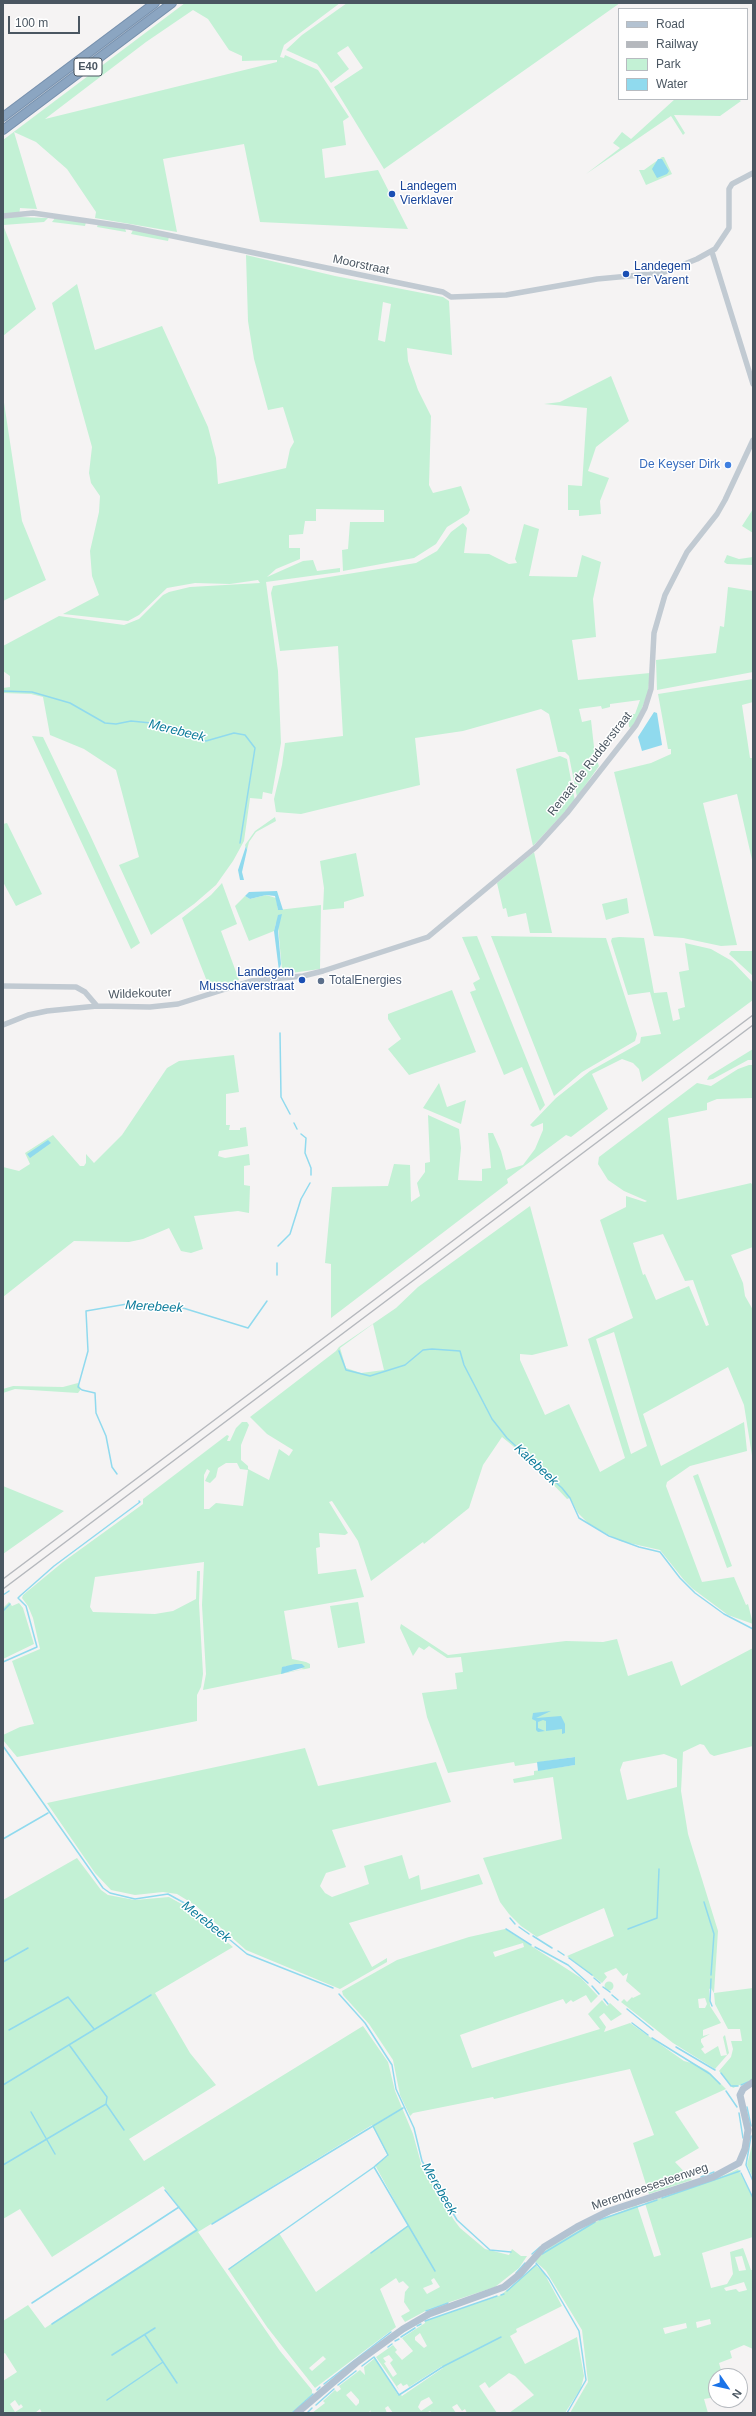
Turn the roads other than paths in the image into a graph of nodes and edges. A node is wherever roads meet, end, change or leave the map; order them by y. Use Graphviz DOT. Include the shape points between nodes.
graph roads {
  1 [pos="155,3"];
  2 [pos="172,3"];
  3 [pos="3,117"];
  4 [pos="3,130"];
  5 [pos="753,173"];
  6 [pos="3,216"];
  7 [pos="712,252"];
  8 [pos="753,384"];
  9 [pos="753,440"];
  10 [pos="323,971"];
  11 [pos="3,986"];
  12 [pos="97,1006"];
  13 [pos="3,1025"];
  14 [pos="753,2082"];
  15 [pos="297,2413"];
  1 -- 3 [label="highway, E40"];
  2 -- 4 [label="highway, E40"];
  5 -- 7 [label="street" via="732,184 729,189 730,224 724,238"];
  6 -- 7 [label="street, Moorstraat" via="33,213 129,227 443,292 451,297 506,295 597,280 662,273"];
  7 -- 8 [label="street"];
  9 -- 10 [label="street, Renaat de Rudderstraat" via="725,500 687,552 665,595 654,633 651,689 641,717 567,814 516,866 428,937"];
  10 -- 12 [label="street, Wildekouter" via="303,976 251,981 165,1006"];
  11 -- 12 [label="street" via="76,987 85,992"];
  12 -- 13 [label="street, Wildekouter" via="47,1011"];
  14 -- 15 [label="main road, Merendreesesteenweg" via="743,2089 740,2095 748,2130 745,2149 739,2163 713,2177 609,2211 576,2228 544,2247 520,2274 504,2287 429,2314 403,2328 356,2363"];
}
